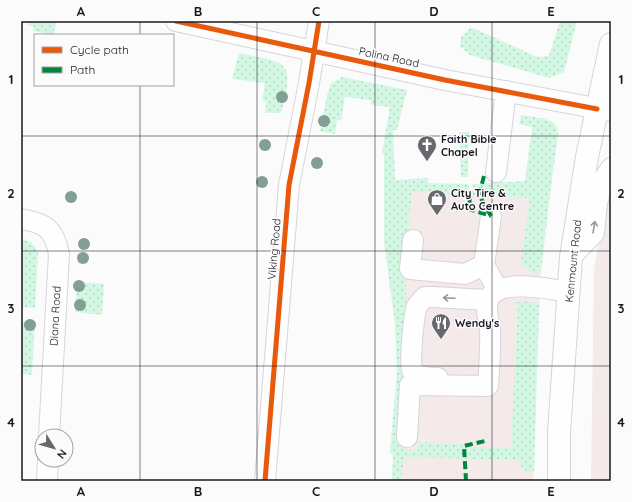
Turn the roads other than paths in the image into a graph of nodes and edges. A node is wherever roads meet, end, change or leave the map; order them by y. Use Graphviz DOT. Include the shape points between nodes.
graph roads {
  1 [pos="176,21"];
  2 [pos="319,21"];
  3 [pos="611,44"];
  4 [pos="315,51"];
  5 [pos="506,91"];
  6 [pos="604,110"];
  7 [pos="611,168"];
  8 [pos="496,172"];
  9 [pos="490,216"];
  10 [pos="21,219"];
  11 [pos="413,240"];
  12 [pos="571,257"];
  13 [pos="484,265"];
  14 [pos="569,292"];
  15 [pos="493,295"];
  16 [pos="488,378"];
  17 [pos="49,428"];
  18 [pos="407,437"];
  19 [pos="48,468"];
  20 [pos="47,481"];
  21 [pos="265,481"];
  22 [pos="559,481"];
  1 -- 4 [label="street, Polina Road"];
  2 -- 4 [label="street, Viking Road"];
  3 -- 6 [label="main road, Kenmount Road"];
  4 -- 5 [label="street, Polina Road"];
  4 -- 21 [label="street, Viking Road" via="290,185"];
  5 -- 6 [label="street, Polina Road"];
  5 -- 8 [label="street"];
  6 -- 12 [label="main road, Kenmount Road" via="587,157"];
  12 -- 7 [label="street, one-way" via="594,233 597,203 603,180"];
  9 -- 13 [label="street"];
  10 -- 17 [label="street, Diana Road" via="40,224 56,239 58,254"];
  11 -- 13 [label="street" via="410,269 465,274"];
  12 -- 14 [label="main road, Kenmount Road"];
  13 -- 15 [label="street"];
  14 -- 15 [label="street" via="520,287 502,288"];
  14 -- 22 [label="main road, Kenmount Road" via="559,432"];
  15 -- 16 [label="street" via="486,311 490,330"];
  15 -- 16 [label="street, one-way" via="425,297 417,307 415,315 410,362 412,370 427,378"];
  16 -- 18 [label="street" via="488,386 410,384"];
  19 -- 20 [label="street"];
}
